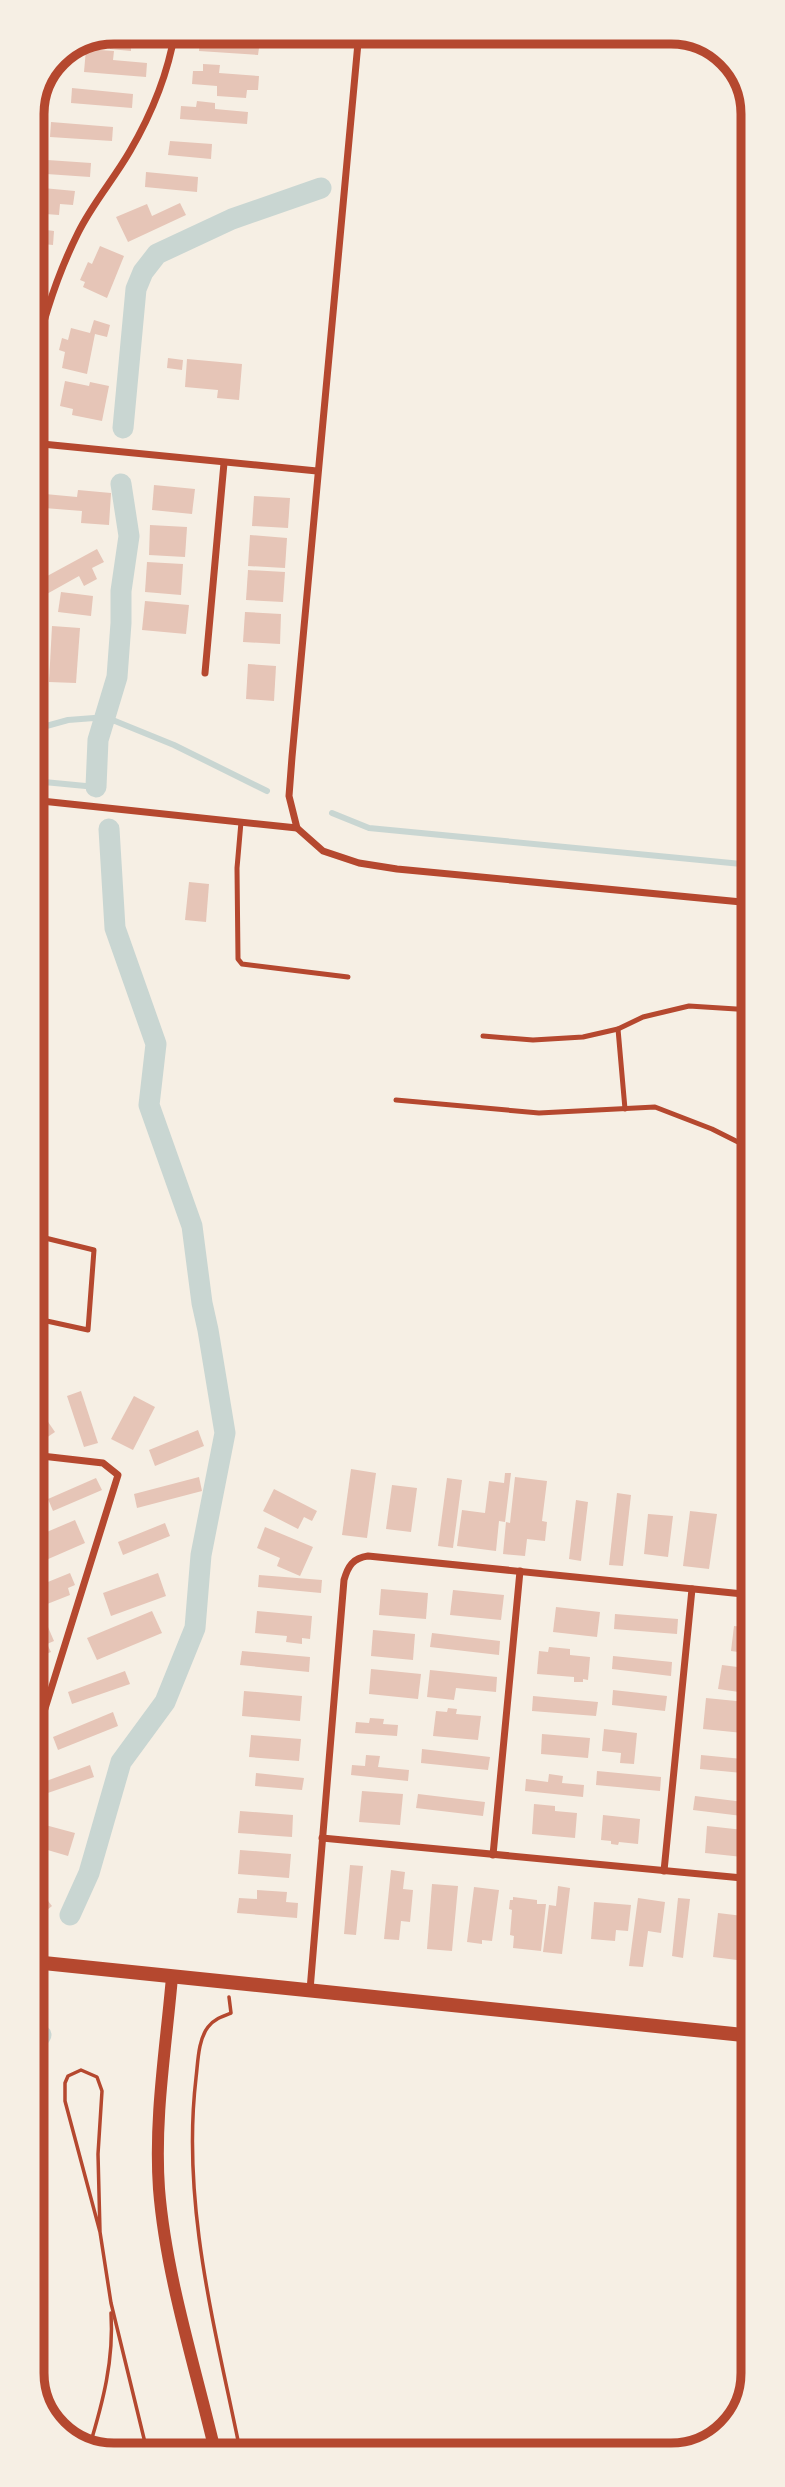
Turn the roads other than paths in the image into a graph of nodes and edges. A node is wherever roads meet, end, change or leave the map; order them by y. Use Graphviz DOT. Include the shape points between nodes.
graph roads {
  1 [pos="172,44"];
  2 [pos="358,44"];
  3 [pos="44,318"];
  4 [pos="44,444"];
  5 [pos="223,463"];
  6 [pos="317,471"];
  7 [pos="205,673"];
  8 [pos="44,801"];
  9 [pos="241,822"];
  10 [pos="297,828"];
  11 [pos="741,902"];
  12 [pos="348,977"];
  13 [pos="741,1009"];
  14 [pos="618,1029"];
  15 [pos="483,1036"];
  16 [pos="396,1100"];
  17 [pos="625,1109"];
  18 [pos="741,1144"];
  19 [pos="44,1238"];
  20 [pos="44,1320"];
  21 [pos="44,1456"];
  22 [pos="520,1571"];
  23 [pos="692,1589"];
  24 [pos="741,1594"];
  25 [pos="44,1712"];
  26 [pos="322,1838"];
  27 [pos="493,1855"];
  28 [pos="664,1871"];
  29 [pos="741,1878"];
  30 [pos="44,1963"];
  31 [pos="172,1977"];
  32 [pos="310,1990"];
  33 [pos="741,2035"];
  34 [pos="213,2443"];
  1 -- 3 [label="street" via="147,116 130,152 78,233"];
  2 -- 6 [label="street"];
  4 -- 5 [label="street"];
  5 -- 6 [label="street"];
  5 -- 7 [label="street"];
  6 -- 10 [label="street" via="289,796"];
  8 -- 9 [label="street"];
  9 -- 10 [label="street"];
  9 -- 12 [label="lane" via="238,959 242,964"];
  10 -- 11 [label="street" via="323,851 359,863"];
  13 -- 14 [label="lane" via="689,1006 643,1017"];
  14 -- 15 [label="lane" via="533,1040"];
  14 -- 17 [label="lane"];
  16 -- 17 [label="lane" via="539,1113"];
  17 -- 18 [label="lane" via="655,1107"];
  19 -- 20 [label="lane" via="94,1250 88,1330"];
  21 -- 25 [label="street" via="103,1463 118,1475"];
  22 -- 23 [label="street"];
  22 -- 26 [label="street" via="369,1556 357,1558 348,1568"];
  22 -- 27 [label="street"];
  23 -- 24 [label="street"];
  23 -- 28 [label="street"];
  26 -- 27 [label="street"];
  26 -- 32 [label="street"];
  27 -- 28 [label="street"];
  28 -- 29 [label="street"];
  30 -- 31 [label="main road"];
  31 -- 32 [label="main road"];
  31 -- 34 [label="street" via="159,2108 159,2189 170,2262"];
  32 -- 33 [label="main road"];
}
